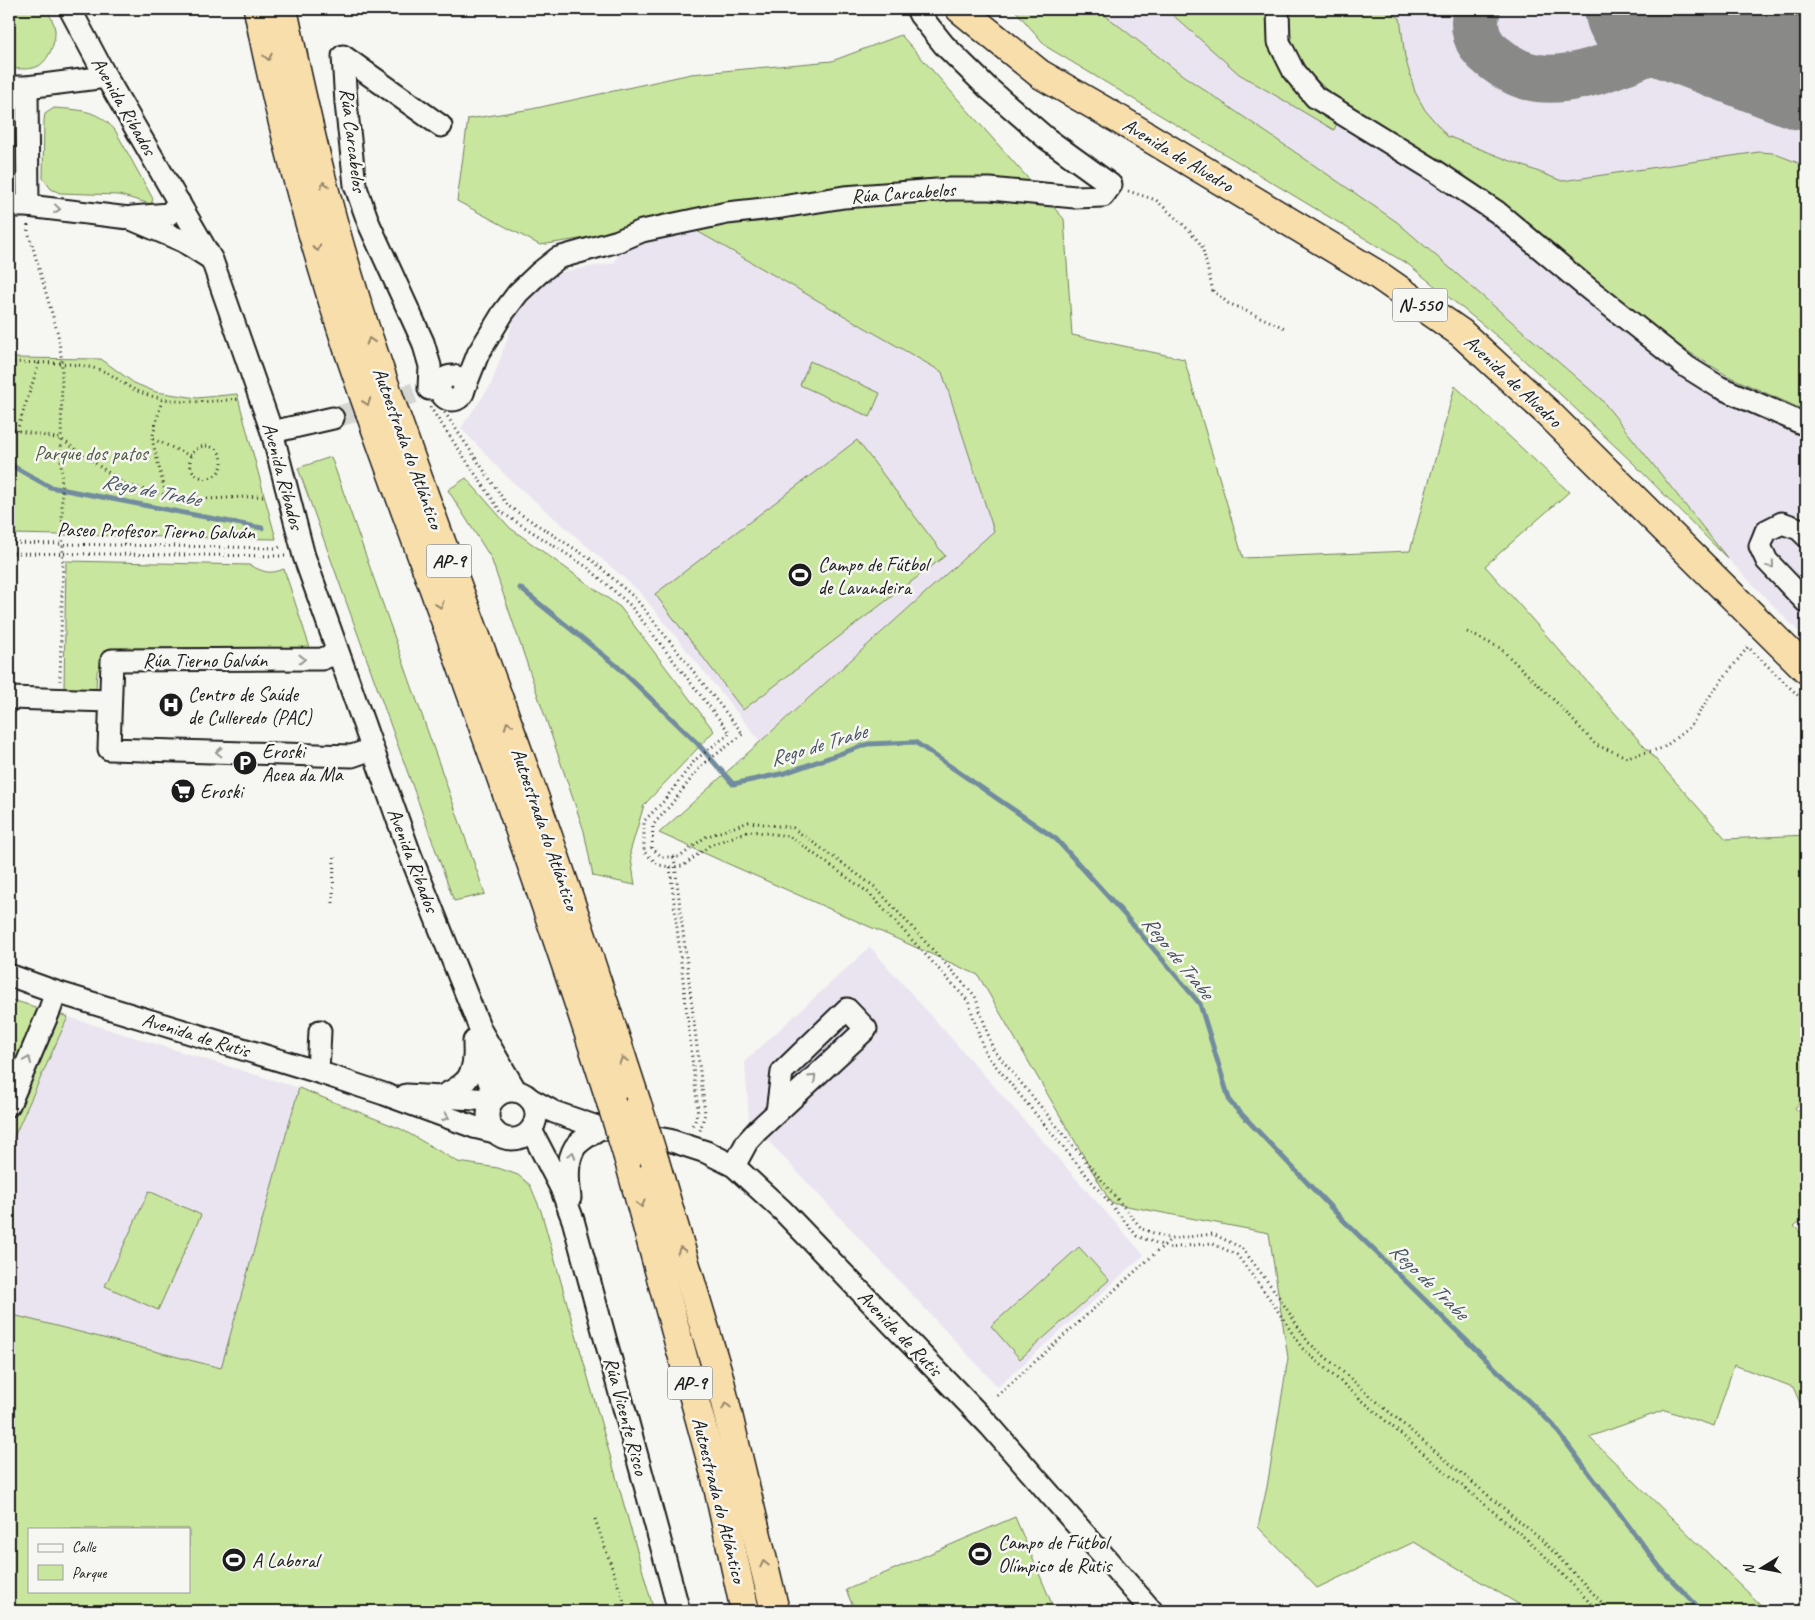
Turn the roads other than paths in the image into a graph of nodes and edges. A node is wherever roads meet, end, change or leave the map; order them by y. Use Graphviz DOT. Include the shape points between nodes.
graph roads {
  1 [pos="70,9"];
  2 [pos="258,9"];
  3 [pos="283,9"];
  4 [pos="917,9"];
  5 [pos="1278,9"];
  6 [pos="967,12"];
  7 [pos="106,77"];
  8 [pos="18,87"];
  9 [pos="441,126"];
  10 [pos="179,202"];
  11 [pos="18,206"];
  12 [pos="129,218"];
  13 [pos="212,260"];
  14 [pos="333,418"];
  15 [pos="1806,425"];
  16 [pos="272,432"];
  17 [pos="1806,536"];
  18 [pos="1806,602"];
  19 [pos="337,653"];
  20 [pos="1806,669"];
  21 [pos="9,698"];
  22 [pos="110,701"];
  23 [pos="372,749"];
  24 [pos="305,754"];
  25 [pos="245,763"];
  26 [pos="453,964"];
  27 [pos="9,975"];
  28 [pos="56,992"];
  29 [pos="320,1031"];
  30 [pos="473,1039"];
  31 [pos="318,1072"];
  32 [pos="384,1094"];
  33 [pos="523,1095"];
  34 [pos="440,1097"];
  35 [pos="494,1099"];
  36 [pos="9,1105"];
  37 [pos="777,1112"];
  38 [pos="600,1128"];
  39 [pos="518,1132"];
  40 [pos="642,1159"];
  41 [pos="734,1166"];
  42 [pos="573,1220"];
  43 [pos="679,1611"];
  44 [pos="745,1611"];
  45 [pos="775,1611"];
  46 [pos="1152,1611"];
  1 -- 7 [label="street, Avenida Ribados"];
  2 -- 40 [label="highway, Autoestrada do Atlántico / AP-9, one-way, bridge" via="307,215 348,350 563,952 611,1102"];
  40 -- 3 [label="highway, Autoestrada do Atlántico / AP-9, one-way, bridge" via="638,1107 583,937 372,349 303,107"];
  4 -- 9 [label="street, Rúa Carcabelos" via="944,45 988,87 1046,138 1111,185 1103,196 990,189 844,197 727,213 642,231 558,258 518,293 478,354 441,387 355,185 343,56"];
  5 -- 15 [label="street" via="1279,42 1294,72 1316,97 1497,212 1687,367 1719,387"];
  6 -- 20 [label="highway, Avenida de Alvedro / N-550" via="1040,74 1378,275 1461,333 1547,412"];
  7 -- 8 [label="street"];
  7 -- 10 [label="street, Avenida Ribados"];
  8 -- 11 [label="street"];
  10 -- 12 [label="street" via="169,214"];
  10 -- 13 [label="street, Avenida Ribados"];
  11 -- 12 [label="street, one-way"];
  12 -- 13 [label="street" via="183,241"];
  13 -- 16 [label="street, Avenida Ribados"];
  14 -- 16 [label="street"];
  16 -- 19 [label="street, Avenida Ribados" via="304,556"];
  17 -- 18 [label="street, one-way" via="1799,529 1782,523 1766,531 1760,546 1767,561"];
  22 -- 19 [label="street, Rúa Tierno Galván, one-way" via="112,660 322,659"];
  19 -- 23 [label="street, Avenida Ribados"];
  21 -- 22 [label="street"];
  24 -- 22 [label="street, Rúa Tierno Galván, one-way" via="109,749"];
  23 -- 24 [label="street, Rúa Tierno Galván" via="352,756"];
  23 -- 26 [label="street, Avenida Ribados"];
  24 -- 25 [label="street" via="289,764"];
  26 -- 30 [label="street, Avenida Ribados"];
  26 -- 33 [label="street, Avenida Ribados" via="483,1035"];
  27 -- 28 [label="street, Avenida de Rutis"];
  28 -- 31 [label="street, Avenida de Rutis"];
  36 -- 28 [label="street, one-way"];
  29 -- 31 [label="street"];
  30 -- 34 [label="street" via="475,1062 470,1075 459,1088"];
  30 -- 35 [label="street, Avenida Ribados"];
  31 -- 32 [label="street, Avenida de Rutis"];
  32 -- 34 [label="street, Avenida de Rutis"];
  32 -- 39 [label="street, Avenida de Rutis, one-way" via="474,1127"];
  33 -- 35 [label="street" via="505,1091"];
  33 -- 38 [label="street, Avenida de Rutis" via="554,1112"];
  33 -- 39 [label="street" via="536,1113"];
  34 -- 35 [label="street, Avenida de Rutis"];
  35 -- 39 [label="street" via="487,1117"];
  37 -- 37 [label="street, one-way" via="866,1029 847,1009 782,1072"];
  37 -- 41 [label="street" via="747,1142"];
  38 -- 39 [label="street, Avenida de Rutis"];
  38 -- 41 [label="street, Avenida de Rutis" via="669,1140 706,1152"];
  42 -- 38 [label="street, one-way" via="569,1164 576,1146"];
  39 -- 42 [label="street, Rúa Vicente Risco"];
  40 -- 44 [label="highway, Autoestrada do Atlántico / AP-9, one-way"];
  45 -- 40 [label="highway, Autoestrada do Atlántico / AP-9, one-way" via="718,1373"];
  41 -- 46 [label="street, Avenida de Rutis" via="782,1210 991,1427"];
  42 -- 43 [label="street, Rúa Vicente Risco"];
}
